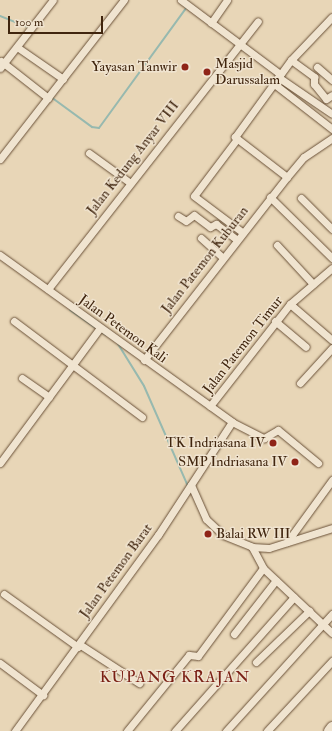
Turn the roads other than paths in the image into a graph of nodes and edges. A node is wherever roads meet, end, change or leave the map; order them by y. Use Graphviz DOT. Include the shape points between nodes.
graph roads {
  1 [pos="53,0"];
  2 [pos="124,0"];
  3 [pos="227,0"];
  4 [pos="186,4"];
  5 [pos="332,17"];
  6 [pos="258,21"];
  7 [pos="211,23"];
  8 [pos="239,45"];
  9 [pos="17,47"];
  10 [pos="291,60"];
  11 [pos="2,63"];
  12 [pos="317,67"];
  13 [pos="279,76"];
  14 [pos="63,79"];
  15 [pos="332,80"];
  16 [pos="274,83"];
  17 [pos="332,95"];
  18 [pos="49,97"];
  19 [pos="332,114"];
  20 [pos="332,129"];
  21 [pos="332,138"];
  22 [pos="237,139"];
  23 [pos="89,153"];
  24 [pos="0,159"];
  25 [pos="287,177"];
  26 [pos="129,182"];
  27 [pos="270,197"];
  28 [pos="301,198"];
  29 [pos="178,216"];
  30 [pos="332,229"];
  31 [pos="242,232"];
  32 [pos="201,238"];
  33 [pos="236,239"];
  34 [pos="277,245"];
  35 [pos="0,255"];
  36 [pos="222,256"];
  37 [pos="332,258"];
  38 [pos="332,268"];
  39 [pos="313,284"];
  40 [pos="48,289"];
  41 [pos="290,304"];
  42 [pos="14,321"];
  43 [pos="275,321"];
  44 [pos="99,330"];
  45 [pos="332,340"];
  46 [pos="306,347"];
  47 [pos="332,348"];
  48 [pos="144,360"];
  49 [pos="72,366"];
  50 [pos="22,378"];
  51 [pos="300,383"];
  52 [pos="49,398"];
  53 [pos="210,406"];
  54 [pos="142,417"];
  55 [pos="232,422"];
  56 [pos="0,463"];
  57 [pos="318,463"];
  58 [pos="332,480"];
  59 [pos="190,486"];
  60 [pos="332,528"];
  61 [pos="287,542"];
  62 [pos="253,549"];
  63 [pos="263,568"];
  64 [pos="276,580"];
  65 [pos="4,594"];
  66 [pos="294,597"];
  67 [pos="309,611"];
  68 [pos="332,614"];
  69 [pos="323,624"];
  70 [pos="332,633"];
  71 [pos="234,634"];
  72 [pos="78,645"];
  73 [pos="332,661"];
  74 [pos="256,662"];
  75 [pos="0,663"];
  76 [pos="139,683"];
  77 [pos="43,695"];
  78 [pos="332,727"];
  79 [pos="15,731"];
  80 [pos="127,731"];
  81 [pos="175,731"];
  82 [pos="226,731"];
  83 [pos="266,731"];
  84 [pos="328,731"];
  1 -- 9 [label="street"];
  2 -- 14 [label="street"];
  3 -- 7 [label="street"];
  4 -- 7 [label="street"];
  5 -- 10 [label="street"];
  6 -- 8 [label="street, Jalan Kedung Anyar VIII"];
  7 -- 8 [label="street"];
  8 -- 13 [label="street"];
  8 -- 26 [label="street, Jalan Kedung Anyar VIII"];
  9 -- 11 [label="street"];
  9 -- 14 [label="street"];
  10 -- 13 [label="street"];
  10 -- 17 [label="street" via="314,76 314,84 326,99"];
  11 -- 18 [label="street"];
  12 -- 15 [label="street"];
  13 -- 16 [label="street"];
  13 -- 19 [label="street"];
  14 -- 18 [label="street"];
  16 -- 20 [label="street"];
  16 -- 22 [label="street" via="236,135"];
  18 -- 24 [label="street"];
  21 -- 25 [label="street, Jalan Patemon Kuburan" via="304,157"];
  22 -- 25 [label="street"];
  22 -- 31 [label="street" via="194,196"];
  23 -- 26 [label="street"];
  25 -- 27 [label="street, Jalan Patemon Kuburan"];
  26 -- 40 [label="street, Jalan Kedung Anyar VIII"];
  27 -- 31 [label="street, Jalan Patemon Kuburan"];
  27 -- 37 [label="street"];
  28 -- 30 [label="street"];
  29 -- 33 [label="street" via="186,221 194,215 210,226 216,224"];
  31 -- 33 [label="street, Jalan Patemon Kuburan"];
  32 -- 36 [label="street"];
  33 -- 36 [label="street, Jalan Patemon Kuburan"];
  34 -- 39 [label="street"];
  35 -- 40 [label="street, Jalan Petemon Kali"];
  36 -- 48 [label="street, Jalan Patemon Kuburan"];
  38 -- 39 [label="street, Jalan Patemon Timur"];
  39 -- 41 [label="street, Jalan Patemon Timur"];
  40 -- 44 [label="street, Jalan Petemon Kali"];
  41 -- 43 [label="street, Jalan Patemon Timur"];
  41 -- 45 [label="street"];
  42 -- 49 [label="street"];
  43 -- 46 [label="street"];
  43 -- 53 [label="street, Jalan Patemon Timur"];
  44 -- 48 [label="street, Jalan Petemon Kali"];
  44 -- 49 [label="street"];
  47 -- 51 [label="street"];
  48 -- 53 [label="street, Jalan Petemon Kali"];
  49 -- 52 [label="street"];
  49 -- 54 [label="street"];
  50 -- 52 [label="street"];
  52 -- 56 [label="street"];
  53 -- 55 [label="street, Jalan Petemon Kali"];
  55 -- 57 [label="street, Jalan Petemon Kali" via="264,438 278,430"];
  55 -- 59 [label="street, Jalan Petemon Barat"];
  58 -- 61 [label="street"];
  59 -- 62 [label="street" via="206,519 223,535"];
  59 -- 72 [label="street, Jalan Petemon Barat"];
  60 -- 61 [label="street"];
  61 -- 62 [label="street" via="269,548"];
  62 -- 63 [label="street"];
  63 -- 64 [label="street"];
  63 -- 80 [label="street" via="198,656 189,655"];
  64 -- 66 [label="street"];
  64 -- 71 [label="street"];
  65 -- 72 [label="street"];
  66 -- 67 [label="street"];
  66 -- 81 [label="street"];
  67 -- 69 [label="street"];
  67 -- 74 [label="street"];
  68 -- 69 [label="street"];
  69 -- 70 [label="street"];
  69 -- 82 [label="street" via="269,680"];
  72 -- 76 [label="street"];
  72 -- 77 [label="street, Jalan Petemon Barat"];
  73 -- 83 [label="street"];
  75 -- 77 [label="street"];
  77 -- 79 [label="street, Jalan Petemon Barat"];
  78 -- 84 [label="main road"];
}
